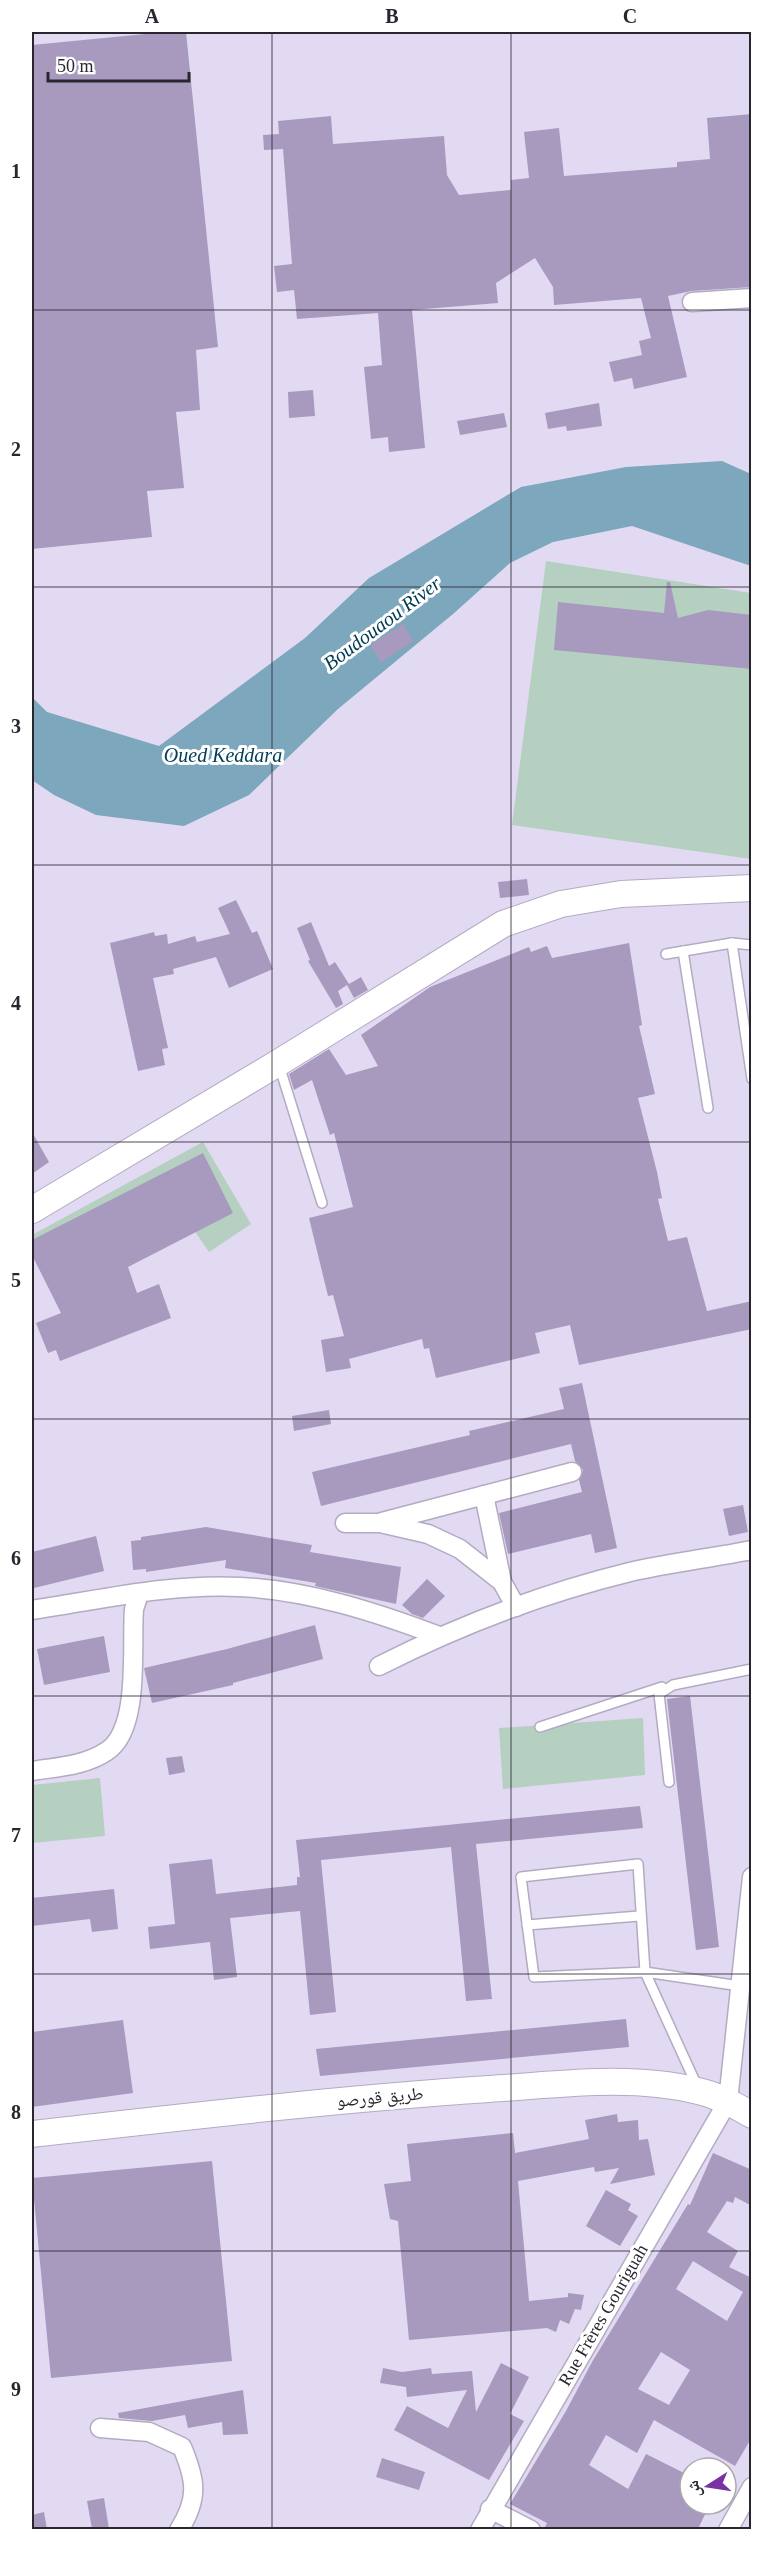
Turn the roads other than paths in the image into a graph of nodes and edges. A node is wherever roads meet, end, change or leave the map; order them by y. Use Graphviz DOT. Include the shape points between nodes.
graph roads {
  1 [pos="752,298"];
  2 [pos="692,302"];
  3 [pos="752,888"];
  4 [pos="732,943"];
  5 [pos="752,945"];
  6 [pos="683,951"];
  7 [pos="666,954"];
  8 [pos="278,1063"];
  9 [pos="752,1079"];
  10 [pos="708,1108"];
  11 [pos="322,1203"];
  12 [pos="32,1210"];
  13 [pos="572,1472"];
  14 [pos="484,1495"];
  15 [pos="345,1523"];
  16 [pos="380,1523"];
  17 [pos="752,1550"];
  18 [pos="502,1582"];
  19 [pos="139,1594"];
  20 [pos="516,1607"];
  21 [pos="32,1610"];
  22 [pos="439,1636"];
  23 [pos="379,1666"];
  24 [pos="752,1670"];
  25 [pos="663,1690"];
  26 [pos="540,1726"];
  27 [pos="32,1772"];
  28 [pos="669,1782"];
  29 [pos="752,1877"];
  30 [pos="639,1916"];
  31 [pos="527,1925"];
  32 [pos="645,1972"];
  33 [pos="740,1986"];
  34 [pos="699,2091"];
  35 [pos="728,2101"];
  36 [pos="752,2115"];
  37 [pos="32,2133"];
  38 [pos="100,2427"];
  39 [pos="752,2487"];
  40 [pos="490,2510"];
  41 [pos="179,2529"];
  42 [pos="480,2529"];
  43 [pos="531,2529"];
  44 [pos="728,2529"];
  1 -- 2 [label="street"];
  3 -- 8 [label="main road" via="621,894 561,903 503,924"];
  4 -- 5 [label="lane"];
  4 -- 6 [label="lane"];
  4 -- 9 [label="lane"];
  6 -- 7 [label="lane"];
  6 -- 10 [label="lane"];
  8 -- 11 [label="lane"];
  8 -- 12 [label="main road"];
  13 -- 14 [label="street"];
  14 -- 16 [label="street"];
  14 -- 18 [label="street"];
  15 -- 16 [label="street"];
  16 -- 18 [label="street" via="428,1534 460,1549"];
  17 -- 20 [label="street" via="630,1572"];
  18 -- 20 [label="street"];
  19 -- 21 [label="street"];
  19 -- 22 [label="street" via="162,1589 228,1587 285,1592 335,1603"];
  19 -- 27 [label="street" via="134,1609 130,1706 123,1731 110,1749 93,1759"];
  20 -- 22 [label="street"];
  22 -- 23 [label="street"];
  24 -- 25 [label="lane"];
  25 -- 26 [label="lane" via="662,1687"];
  25 -- 28 [label="lane" via="658,1700"];
  29 -- 33 [label="street"];
  30 -- 31 [label="lane"];
  30 -- 31 [label="lane" via="638,1864 521,1877"];
  30 -- 32 [label="lane"];
  31 -- 32 [label="lane" via="534,1977"];
  32 -- 33 [label="lane"];
  32 -- 34 [label="lane"];
  33 -- 35 [label="street"];
  34 -- 35 [label="main road, طريق قورصو"];
  34 -- 37 [label="main road, طريق قورصو" via="603,2082 406,2094"];
  35 -- 36 [label="main road, طريق قورصو"];
  35 -- 40 [label="street, Rue Frères Gouriguah"];
  38 -- 41 [label="street" via="149,2432 182,2447 195,2478 191,2512"];
  39 -- 44 [label="street"];
  40 -- 42 [label="street, Rue Frères Gouriguah"];
  40 -- 43 [label="street"];
}
